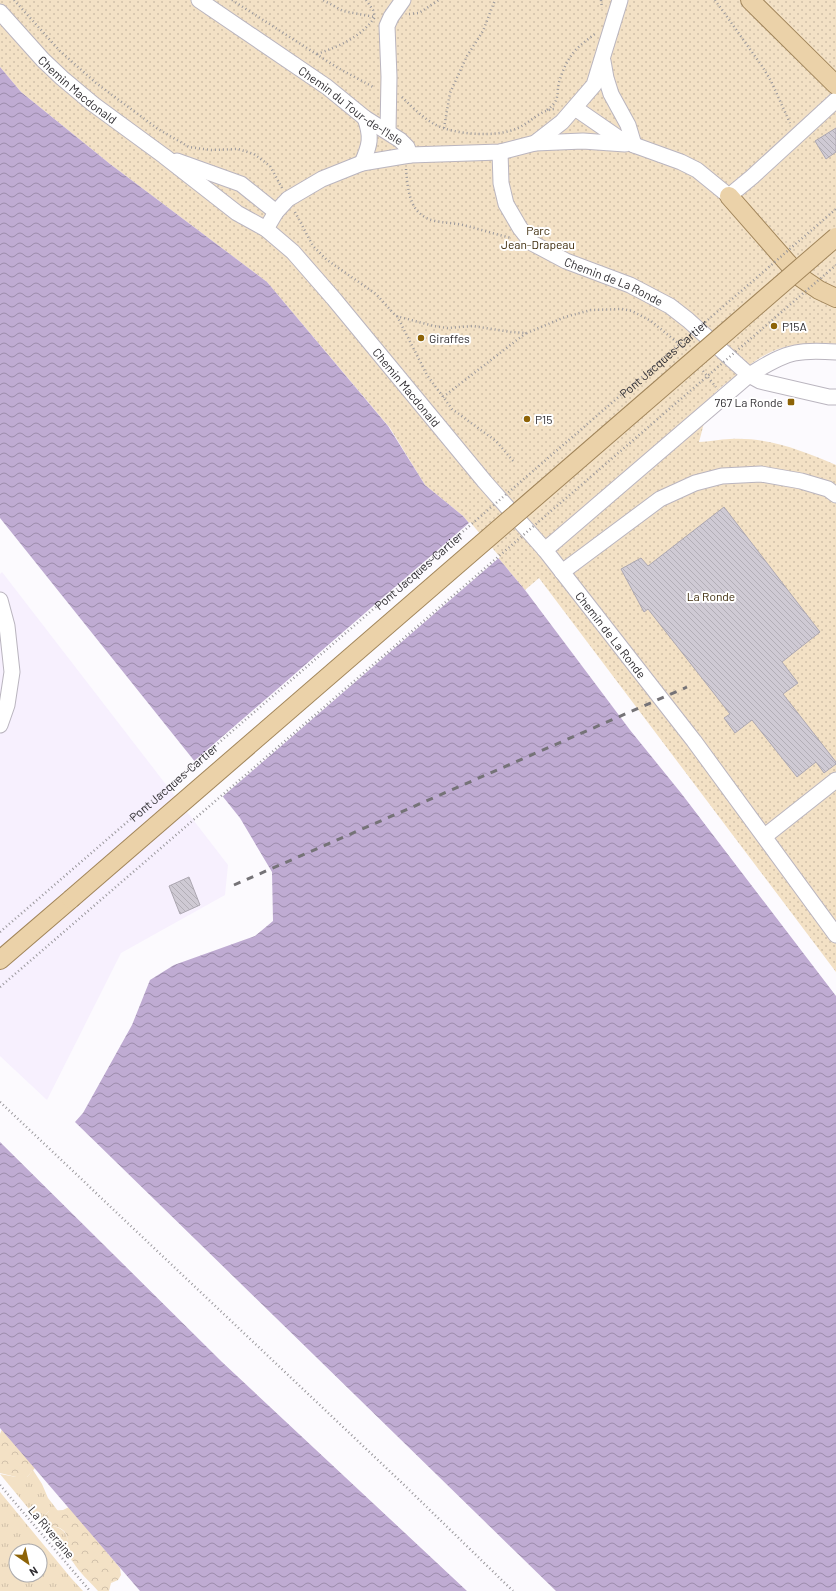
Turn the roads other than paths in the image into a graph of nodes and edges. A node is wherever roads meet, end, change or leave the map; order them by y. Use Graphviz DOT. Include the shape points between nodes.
graph roads {
  1 [pos="199,0"];
  2 [pos="403,0"];
  3 [pos="620,0"];
  4 [pos="750,0"];
  5 [pos="0,12"];
  6 [pos="603,58"];
  7 [pos="836,85"];
  8 [pos="836,100"];
  9 [pos="575,108"];
  10 [pos="366,118"];
  11 [pos="388,131"];
  12 [pos="535,143"];
  13 [pos="634,145"];
  14 [pos="500,152"];
  15 [pos="410,155"];
  16 [pos="164,156"];
  17 [pos="362,163"];
  18 [pos="231,179"];
  19 [pos="729,196"];
  20 [pos="219,199"];
  21 [pos="276,212"];
  22 [pos="266,229"];
  23 [pos="836,237"];
  24 [pos="835,298"];
  25 [pos="836,352"];
  26 [pos="749,375"];
  27 [pos="836,397"];
  28 [pos="836,495"];
  29 [pos="545,550"];
  30 [pos="562,572"];
  31 [pos="0,600"];
  32 [pos="0,724"];
  33 [pos="836,780"];
  34 [pos="765,836"];
  35 [pos="836,936"];
  36 [pos="0,960"];
  1 -- 10 [label="street, Chemin du Tour-de-l'Isle" via="327,87"];
  2 -- 11 [label="street" via="384,20"];
  3 -- 6 [label="street, Chemin du Tour-de-l'Isle"];
  4 -- 7 [label="main road"];
  5 -- 16 [label="street, Chemin Macdonald" via="63,79"];
  6 -- 9 [label="street, Chemin du Tour-de-l'Isle" via="594,85"];
  6 -- 13 [label="street" via="611,94 628,124"];
  8 -- 19 [label="street"];
  9 -- 12 [label="street, Chemin du Tour-de-l'Isle"];
  9 -- 13 [label="street" via="617,137"];
  10 -- 11 [label="street, Chemin du Tour-de-l'Isle"];
  10 -- 17 [label="street" via="370,139"];
  11 -- 15 [label="street, Chemin du Tour-de-l'Isle" via="400,140"];
  12 -- 13 [label="street" via="583,141"];
  12 -- 14 [label="street, Chemin du Tour-de-l'Isle"];
  13 -- 19 [label="street" via="697,170"];
  14 -- 15 [label="street, Chemin du Tour-de-l'Isle"];
  14 -- 26 [label="street, Chemin de La Ronde" via="501,183 506,204 532,243 566,261 630,285 670,306"];
  15 -- 17 [label="street"];
  16 -- 18 [label="street, Chemin Macdonald"];
  16 -- 20 [label="street, Chemin Macdonald"];
  17 -- 21 [label="street" via="322,179 288,199"];
  18 -- 20 [label="street"];
  18 -- 21 [label="street, Chemin Macdonald"];
  19 -- 24 [label="main road" via="800,277"];
  20 -- 22 [label="street, Chemin Macdonald" via="237,213"];
  21 -- 22 [label="street"];
  22 -- 29 [label="street, Chemin Macdonald" via="293,252 334,298 485,482"];
  23 -- 36 [label="main road, Pont Jacques-Cartier, bridge"];
  25 -- 26 [label="street" via="795,353"];
  26 -- 27 [label="street, Chemin de La Ronde" via="760,381"];
  26 -- 29 [label="street"];
  28 -- 30 [label="street" via="828,489 801,480 761,474 722,476 695,483 660,499"];
  29 -- 30 [label="street, Chemin de La Ronde"];
  30 -- 34 [label="street, Chemin de La Ronde"];
  31 -- 32 [label="street" via="7,626 12,672 7,706"];
  33 -- 34 [label="street"];
  34 -- 35 [label="street, Chemin de La Ronde"];
}
